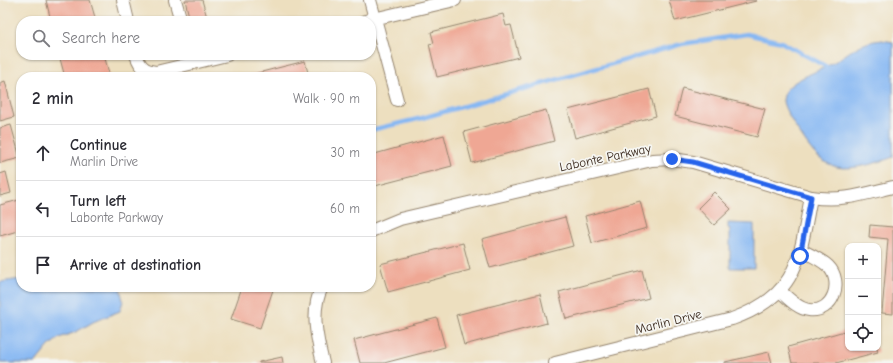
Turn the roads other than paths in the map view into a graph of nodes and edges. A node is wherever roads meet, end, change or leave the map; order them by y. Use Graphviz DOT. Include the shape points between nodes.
graph roads {
  1 [pos="123,0"];
  2 [pos="175,0"];
  3 [pos="370,0"];
  4 [pos="455,0"];
  5 [pos="127,16"];
  6 [pos="180,16"];
  7 [pos="370,16"];
  8 [pos="376,19"];
  9 [pos="376,38"];
  10 [pos="138,60"];
  11 [pos="187,60"];
  12 [pos="149,72"];
  13 [pos="156,72"];
  14 [pos="396,100"];
  15 [pos="893,187"];
  16 [pos="811,197"];
  17 [pos="376,229"];
  18 [pos="801,250"];
  19 [pos="780,291"];
  20 [pos="320,292"];
  21 [pos="323,363"];
  22 [pos="555,363"];
  1 -- 5 [label="street"];
  2 -- 6 [label="street"];
  3 -- 7 [label="street"];
  4 -- 8 [label="street"];
  9 -- 14 [label="street"];
  10 -- 12 [label="street"];
  11 -- 13 [label="street"];
  15 -- 16 [label="street, Labonte Parkway" via="835,200"];
  16 -- 17 [label="street, Labonte Parkway" via="693,162 652,160 400,219"];
  16 -- 18 [label="street, Marlin Drive"];
  18 -- 19 [label="street, Marlin Drive" via="796,265"];
  18 -- 19 [label="street" via="831,270 836,287 835,294 824,306 809,310 793,302"];
  19 -- 22 [label="street, Marlin Drive" via="747,314 732,319"];
  20 -- 21 [label="street" via="317,303 316,327"];
}
